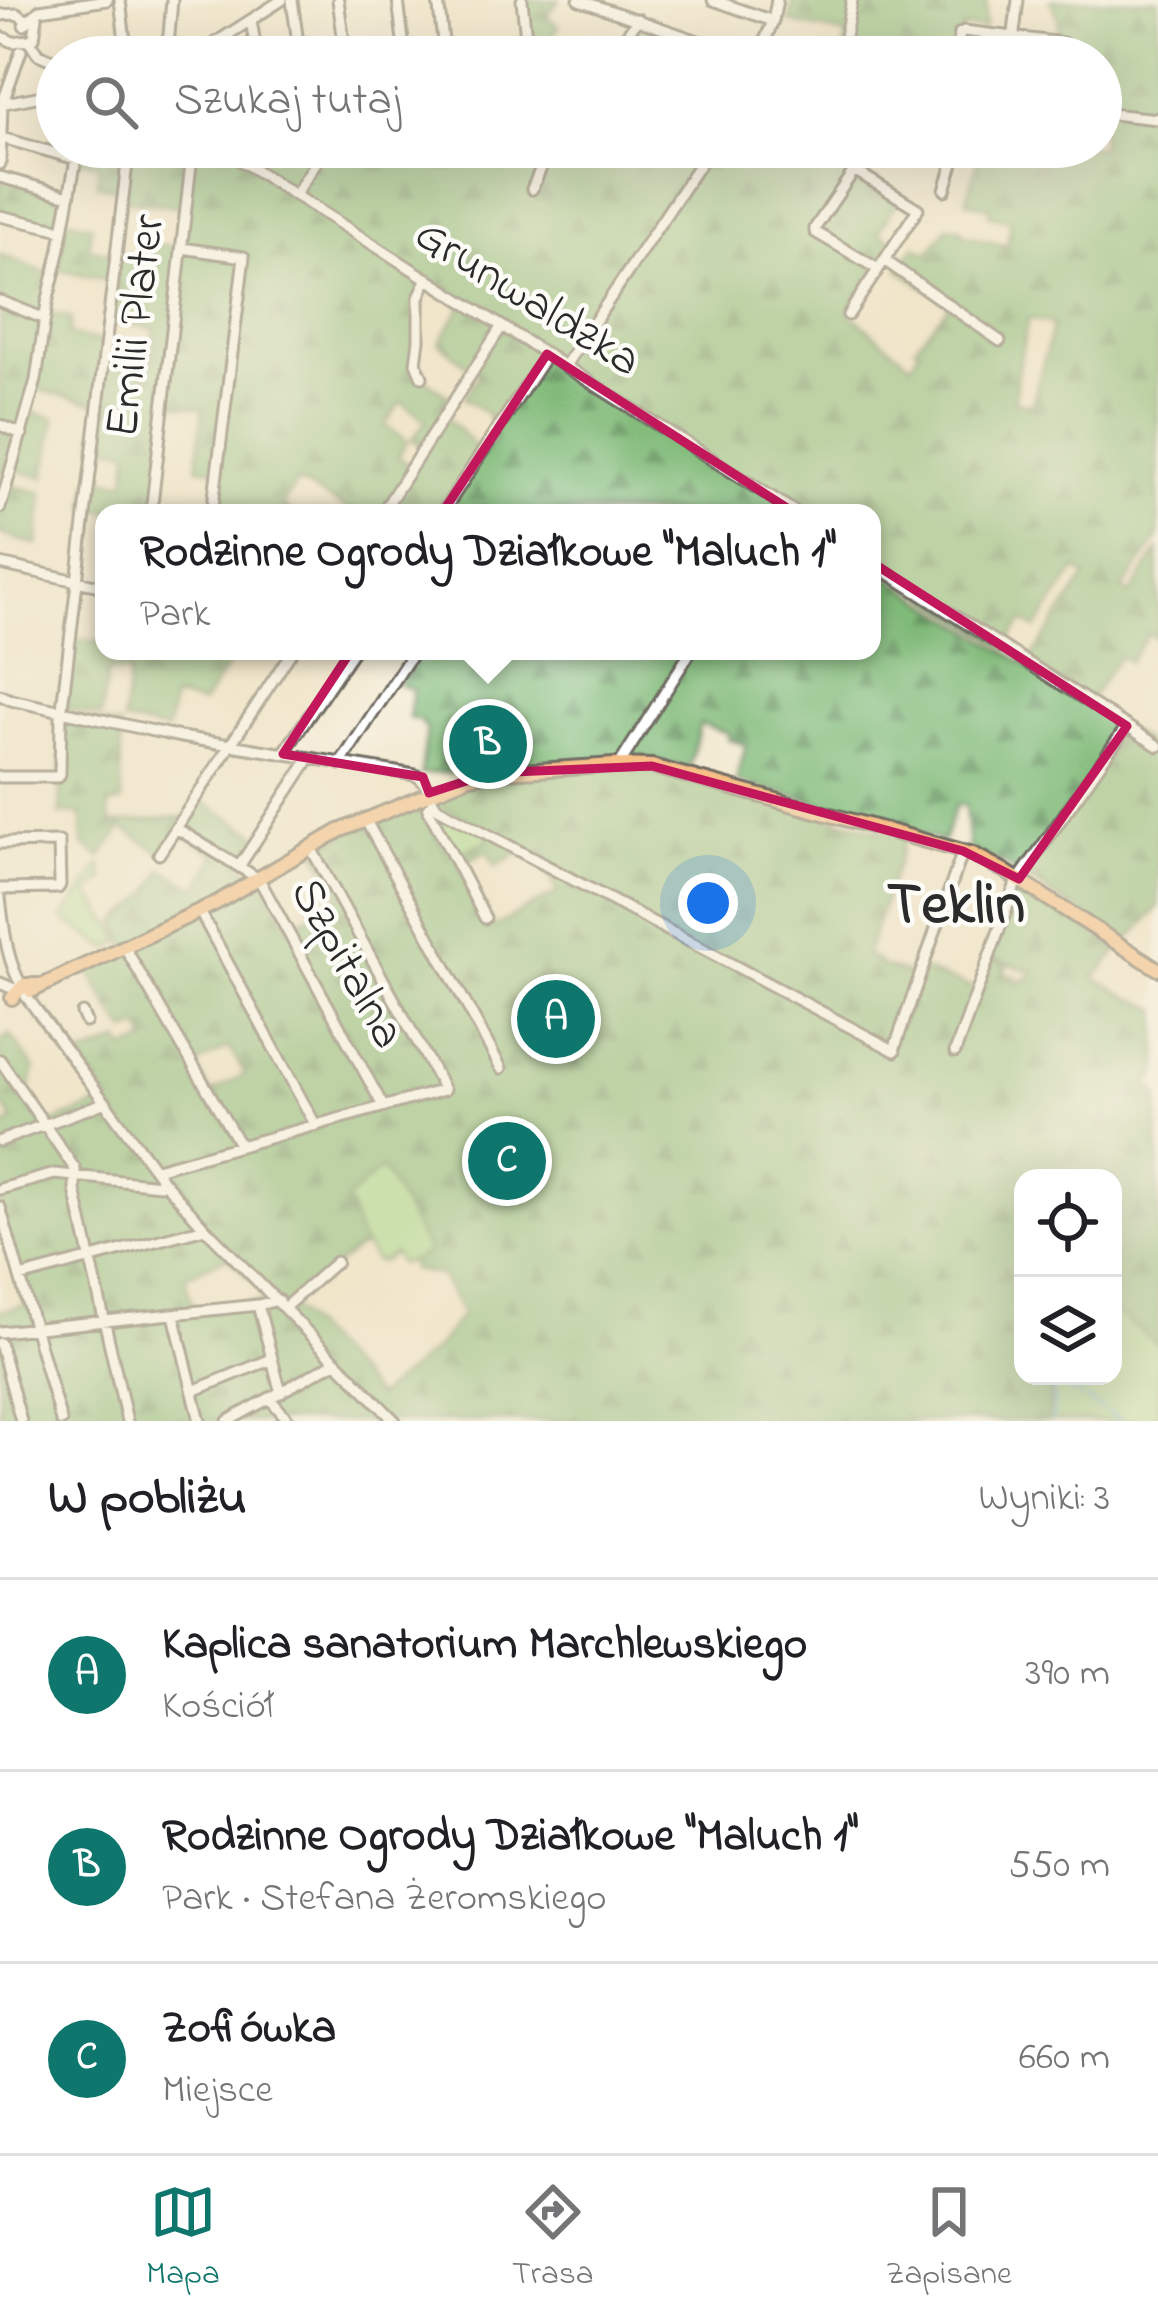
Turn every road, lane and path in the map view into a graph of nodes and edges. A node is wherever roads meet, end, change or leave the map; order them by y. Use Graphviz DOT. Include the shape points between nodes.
graph roads {
  1 [pos="107,0"];
  2 [pos="120,0"];
  3 [pos="172,0"];
  4 [pos="282,0"];
  5 [pos="292,0"];
  6 [pos="338,0"];
  7 [pos="398,0"];
  8 [pos="438,0"];
  9 [pos="522,0"];
  10 [pos="715,0"];
  11 [pos="777,0"];
  12 [pos="852,0"];
  13 [pos="1018,0"];
  14 [pos="587,1"];
  15 [pos="62,3"];
  16 [pos="746,5"];
  17 [pos="4,16"];
  18 [pos="638,19"];
  19 [pos="251,20"];
  20 [pos="773,20"];
  21 [pos="29,30"];
  22 [pos="124,36"];
  23 [pos="169,36"];
  24 [pos="230,36"];
  25 [pos="253,36"];
  26 [pos="297,36"];
  27 [pos="343,36"];
  28 [pos="402,36"];
  29 [pos="442,36"];
  30 [pos="526,36"];
  31 [pos="626,36"];
  32 [pos="686,36"];
  33 [pos="767,36"];
  34 [pos="846,36"];
  35 [pos="960,36"];
  36 [pos="1005,36"];
  37 [pos="1013,36"];
  38 [pos="4,38"];
  39 [pos="36,46"];
  40 [pos="21,51"];
  41 [pos="36,98"];
  42 [pos="1,105"];
  43 [pos="1122,115"];
  44 [pos="1158,119"];
  45 [pos="2,138"];
  46 [pos="36,148"];
  47 [pos="0,164"];
  48 [pos="74,168"];
  49 [pos="126,168"];
  50 [pos="191,168"];
  51 [pos="252,168"];
  52 [pos="312,168"];
  53 [pos="541,168"];
  54 [pos="697,168"];
  55 [pos="952,168"];
  56 [pos="854,170"];
  57 [pos="0,177"];
  58 [pos="532,189"];
  59 [pos="945,190"];
  60 [pos="295,195"];
  61 [pos="69,196"];
  62 [pos="0,216"];
  63 [pos="62,230"];
  64 [pos="182,248"];
  65 [pos="881,264"];
  66 [pos="427,278"];
  67 [pos="0,301"];
  68 [pos="848,315"];
  69 [pos="45,319"];
  70 [pos="502,326"];
  71 [pos="1000,341"];
  72 [pos="547,354"];
  73 [pos="565,367"];
  74 [pos="422,377"];
  75 [pos="0,425"];
  76 [pos="22,434"];
  77 [pos="152,504"];
  78 [pos="213,504"];
  79 [pos="388,504"];
  80 [pos="448,504"];
  81 [pos="783,504"];
  82 [pos="0,508"];
  83 [pos="0,564"];
  84 [pos="881,569"];
  85 [pos="76,581"];
  86 [pos="95,585"];
  87 [pos="286,660"];
  88 [pos="346,660"];
  89 [pos="409,660"];
  90 [pos="685,660"];
  91 [pos="2,697"];
  92 [pos="61,711"];
  93 [pos="1127,726"];
  94 [pos="230,746"];
  95 [pos="1158,746"];
  96 [pos="283,754"];
  97 [pos="309,759"];
  98 [pos="340,764"];
  99 [pos="619,765"];
  100 [pos="0,777"];
  101 [pos="431,798"];
  102 [pos="364,819"];
  103 [pos="176,828"];
  104 [pos="0,843"];
  105 [pos="311,848"];
  106 [pos="963,851"];
  107 [pos="159,854"];
  108 [pos="240,866"];
  109 [pos="259,879"];
  110 [pos="1018,880"];
  111 [pos="0,889"];
  112 [pos="0,898"];
  113 [pos="199,910"];
  114 [pos="485,918"];
  115 [pos="3,942"];
  116 [pos="124,946"];
  117 [pos="1158,969"];
  118 [pos="0,983"];
  119 [pos="24,993"];
  120 [pos="955,1052"];
  121 [pos="0,1060"];
  122 [pos="501,1068"];
  123 [pos="106,1102"];
  124 [pos="382,1106"];
  125 [pos="44,1124"];
  126 [pos="316,1126"];
  127 [pos="0,1142"];
  128 [pos="239,1144"];
  129 [pos="155,1169"];
  130 [pos="75,1176"];
  131 [pos="164,1182"];
  132 [pos="0,1189"];
  133 [pos="0,1207"];
  134 [pos="206,1228"];
  135 [pos="91,1258"];
  136 [pos="336,1262"];
  137 [pos="20,1277"];
  138 [pos="282,1304"];
  139 [pos="258,1305"];
  140 [pos="174,1315"];
  141 [pos="106,1322"];
  142 [pos="34,1328"];
  143 [pos="0,1332"];
  144 [pos="0,1342"];
  145 [pos="272,1359"];
  146 [pos="337,1361"];
  147 [pos="301,1382"];
  148 [pos="193,1391"];
  149 [pos="314,1395"];
  150 [pos="276,1396"];
  151 [pos="234,1420"];
  152 [pos="21,1421"];
  153 [pos="62,1421"];
  154 [pos="128,1421"];
  155 [pos="200,1421"];
  156 [pos="289,1421"];
  157 [pos="395,1421"];
  1 -- 15 [label="street"];
  2 -- 22 [label="street"];
  3 -- 23 [label="street"];
  4 -- 19 [label="street"];
  5 -- 26 [label="street"];
  6 -- 27 [label="street"];
  7 -- 28 [label="street"];
  8 -- 29 [label="street"];
  9 -- 30 [label="street"];
  10 -- 16 [label="street"];
  11 -- 20 [label="street"];
  12 -- 34 [label="street"];
  13 -- 37 [label="street"];
  14 -- 18 [label="street"];
  15 -- 21 [label="street" via="37,12"];
  16 -- 20 [label="street"];
  17 -- 21 [label="street" via="17,14"];
  18 -- 31 [label="street"];
  18 -- 32 [label="street"];
  19 -- 24 [label="street"];
  19 -- 25 [label="street"];
  20 -- 33 [label="street"];
  21 -- 38 [label="street"];
  21 -- 39 [label="street"];
  35 -- 36 [label="street"];
  40 -- 42 [label="street"];
  41 -- 42 [label="street"];
  42 -- 45 [label="street"];
  43 -- 44 [label="street"];
  45 -- 46 [label="street"];
  45 -- 47 [label="street"];
  48 -- 61 [label="street"];
  49 -- 85 [label="street"];
  50 -- 64 [label="street, Emilii Plater"];
  51 -- 60 [label="street, Grunwaldzka"];
  52 -- 60 [label="street"];
  53 -- 58 [label="street"];
  54 -- 73 [label="street"];
  55 -- 59 [label="street"];
  56 -- 65 [label="street" via="918,209"];
  56 -- 65 [label="street" via="815,232"];
  57 -- 61 [label="street"];
  60 -- 66 [label="street, Grunwaldzka"];
  61 -- 63 [label="street"];
  62 -- 63 [label="street"];
  63 -- 69 [label="street"];
  64 -- 77 [label="street, Emilii Plater"];
  64 -- 78 [label="street" via="244,257"];
  65 -- 68 [label="street"];
  65 -- 71 [label="street"];
  66 -- 70 [label="street, Grunwaldzka"];
  66 -- 74 [label="street" via="419,298"];
  67 -- 69 [label="street"];
  69 -- 76 [label="street"];
  70 -- 72 [label="street, Grunwaldzka"];
  70 -- 79 [label="street"];
  72 -- 73 [label="street, Grunwaldzka"];
  72 -- 80 [label="street"];
  73 -- 81 [label="street, Grunwaldzka"];
  75 -- 76 [label="street"];
  76 -- 82 [label="street"];
  83 -- 85 [label="street"];
  84 -- 93 [label="street"];
  85 -- 86 [label="street"];
  85 -- 92 [label="street"];
  87 -- 94 [label="street"];
  88 -- 96 [label="street"];
  89 -- 98 [label="street"];
  90 -- 99 [label="street"];
  91 -- 92 [label="street"];
  92 -- 94 [label="street"];
  92 -- 100 [label="street" via="58,777"];
  93 -- 95 [label="street"];
  93 -- 110 [label="street"];
  94 -- 96 [label="street"];
  94 -- 103 [label="street"];
  96 -- 97 [label="street"];
  97 -- 98 [label="street"];
  97 -- 108 [label="street"];
  98 -- 101 [label="street" via="415,776"];
  99 -- 101 [label="main road" via="491,773"];
  99 -- 106 [label="main road" via="652,766"];
  101 -- 102 [label="main road"];
  101 -- 106 [label="street" via="895,1051"];
  101 -- 114 [label="street" via="428,808"];
  102 -- 105 [label="main road"];
  102 -- 122 [label="street"];
  103 -- 107 [label="street"];
  103 -- 108 [label="street, Szpitalna"];
  104 -- 111 [label="street" via="59,842 58,887"];
  105 -- 109 [label="main road"];
  105 -- 124 [label="street" via="444,1090"];
  106 -- 110 [label="main road"];
  108 -- 109 [label="street, Szpitalna"];
  109 -- 113 [label="main road"];
  109 -- 124 [label="street, Szpitalna"];
  110 -- 117 [label="main road"];
  110 -- 120 [label="street"];
  112 -- 115 [label="street"];
  113 -- 116 [label="main road"];
  113 -- 126 [label="street"];
  115 -- 119 [label="street"];
  116 -- 119 [label="main road"];
  116 -- 128 [label="street"];
  118 -- 119 [label="street"];
  119 -- 123 [label="street"];
  121 -- 125 [label="street"];
  123 -- 125 [label="street"];
  123 -- 129 [label="street"];
  124 -- 126 [label="street"];
  125 -- 127 [label="street"];
  125 -- 130 [label="street"];
  126 -- 128 [label="street"];
  128 -- 129 [label="street"];
  129 -- 131 [label="street"];
  130 -- 131 [label="street"];
  130 -- 132 [label="street"];
  130 -- 135 [label="street"];
  131 -- 134 [label="street"];
  133 -- 137 [label="street"];
  134 -- 135 [label="street"];
  134 -- 138 [label="street"];
  135 -- 137 [label="street"];
  135 -- 141 [label="street"];
  136 -- 138 [label="street"];
  137 -- 142 [label="street"];
  138 -- 139 [label="street"];
  138 -- 146 [label="street"];
  139 -- 140 [label="street"];
  139 -- 145 [label="street"];
  140 -- 141 [label="street"];
  140 -- 148 [label="street"];
  141 -- 142 [label="street"];
  141 -- 154 [label="street"];
  142 -- 143 [label="street"];
  142 -- 153 [label="street"];
  144 -- 152 [label="street"];
  145 -- 148 [label="street"];
  145 -- 150 [label="street"];
  146 -- 147 [label="street"];
  146 -- 157 [label="street"];
  147 -- 149 [label="street"];
  147 -- 150 [label="street"];
  148 -- 155 [label="street"];
  150 -- 151 [label="street"];
  150 -- 156 [label="street"];
}
